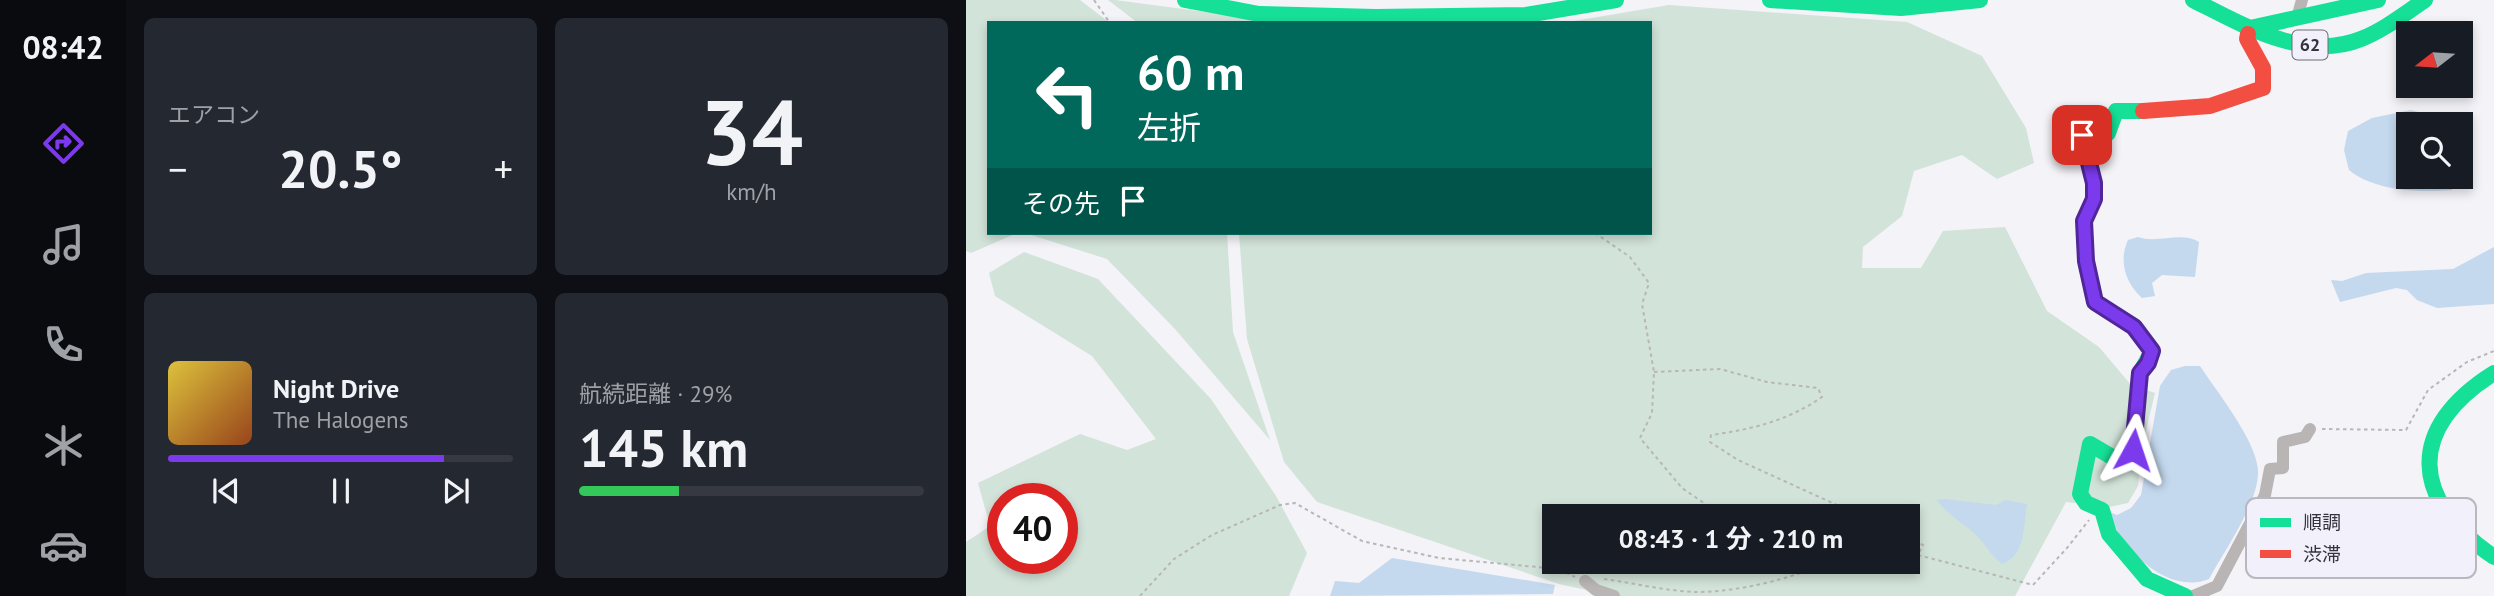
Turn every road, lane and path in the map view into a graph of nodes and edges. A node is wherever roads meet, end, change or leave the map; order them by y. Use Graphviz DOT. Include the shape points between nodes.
graph roads {
  1 [pos="1094,0"];
  2 [pos="1185,0"];
  3 [pos="1616,0"];
  4 [pos="1770,0"];
  5 [pos="1980,0"];
  6 [pos="2193,0"];
  7 [pos="2302,0"];
  8 [pos="2378,0"];
  9 [pos="2425,0"];
  10 [pos="2297,18"];
  11 [pos="1109,21"];
  12 [pos="2250,28"];
  13 [pos="1598,235"];
  14 [pos="2494,351"];
  15 [pos="1654,372"];
  16 [pos="2494,373"];
  17 [pos="2494,391"];
  18 [pos="2310,429"];
  19 [pos="2263,498"];
  20 [pos="2436,498"];
  21 [pos="2451,498"];
  22 [pos="1705,504"];
  23 [pos="1835,504"];
  24 [pos="2097,508"];
  25 [pos="2476,529"];
  26 [pos="2246,531"];
  27 [pos="2494,541"];
  28 [pos="2476,548"];
  29 [pos="1920,556"];
  30 [pos="2494,557"];
  31 [pos="1794,574"];
  32 [pos="1585,581"];
  33 [pos="1140,596"];
  34 [pos="1614,596"];
  35 [pos="2185,596"];
  36 [pos="2193,596"];
  1 -- 11 [label="path"];
  2 -- 3 [label="main road" via="1259,14 1375,17 1525,15"];
  4 -- 5 [label="main road" via="1870,10 1932,8"];
  6 -- 12 [label="main road, 62"];
  7 -- 10 [label="street"];
  8 -- 10 [label="main road"];
  9 -- 12 [label="main road, 62" via="2374,32 2341,45 2282,42"];
  10 -- 12 [label="main road"];
  12 -- 24 [label="main road" via="2247,39 2262,61 2263,88 2242,99 2200,107 2116,111 2108,133 2082,135 2094,183 2094,199 2084,221 2095,302 2134,327 2152,351 2140,373 2133,450 2126,459 2112,457 2090,444 2081,494"];
  13 -- 15 [label="path" via="1630,257 1649,283 1642,304"];
  14 -- 18 [label="path" via="2467,362 2428,390 2406,429"];
  15 -- 22 [label="path" via="1652,412 1640,438 1682,488"];
  15 -- 23 [label="path" via="1720,369 1767,382 1818,388 1822,397 1798,414 1760,428 1711,435 1710,442 1738,460"];
  16 -- 20 [label="main road" via="2467,389 2435,429 2430,470"];
  17 -- 21 [label="main road" via="2480,397 2453,427 2444,471"];
  18 -- 19 [label="street" via="2305,437 2283,442 2283,468 2270,468"];
  24 -- 29 [label="path" via="2033,585"];
  24 -- 35 [label="main road" via="2102,510 2109,534 2147,579"];
  25 -- 27 [label="main road"];
  26 -- 36 [label="street" via="2217,586"];
  28 -- 30 [label="main road"];
  31 -- 32 [label="path" via="1695,592 1595,578"];
  32 -- 33 [label="path" via="1559,569 1439,558 1362,541 1295,503 1280,505 1212,535 1174,559"];
  32 -- 34 [label="street"];
}
